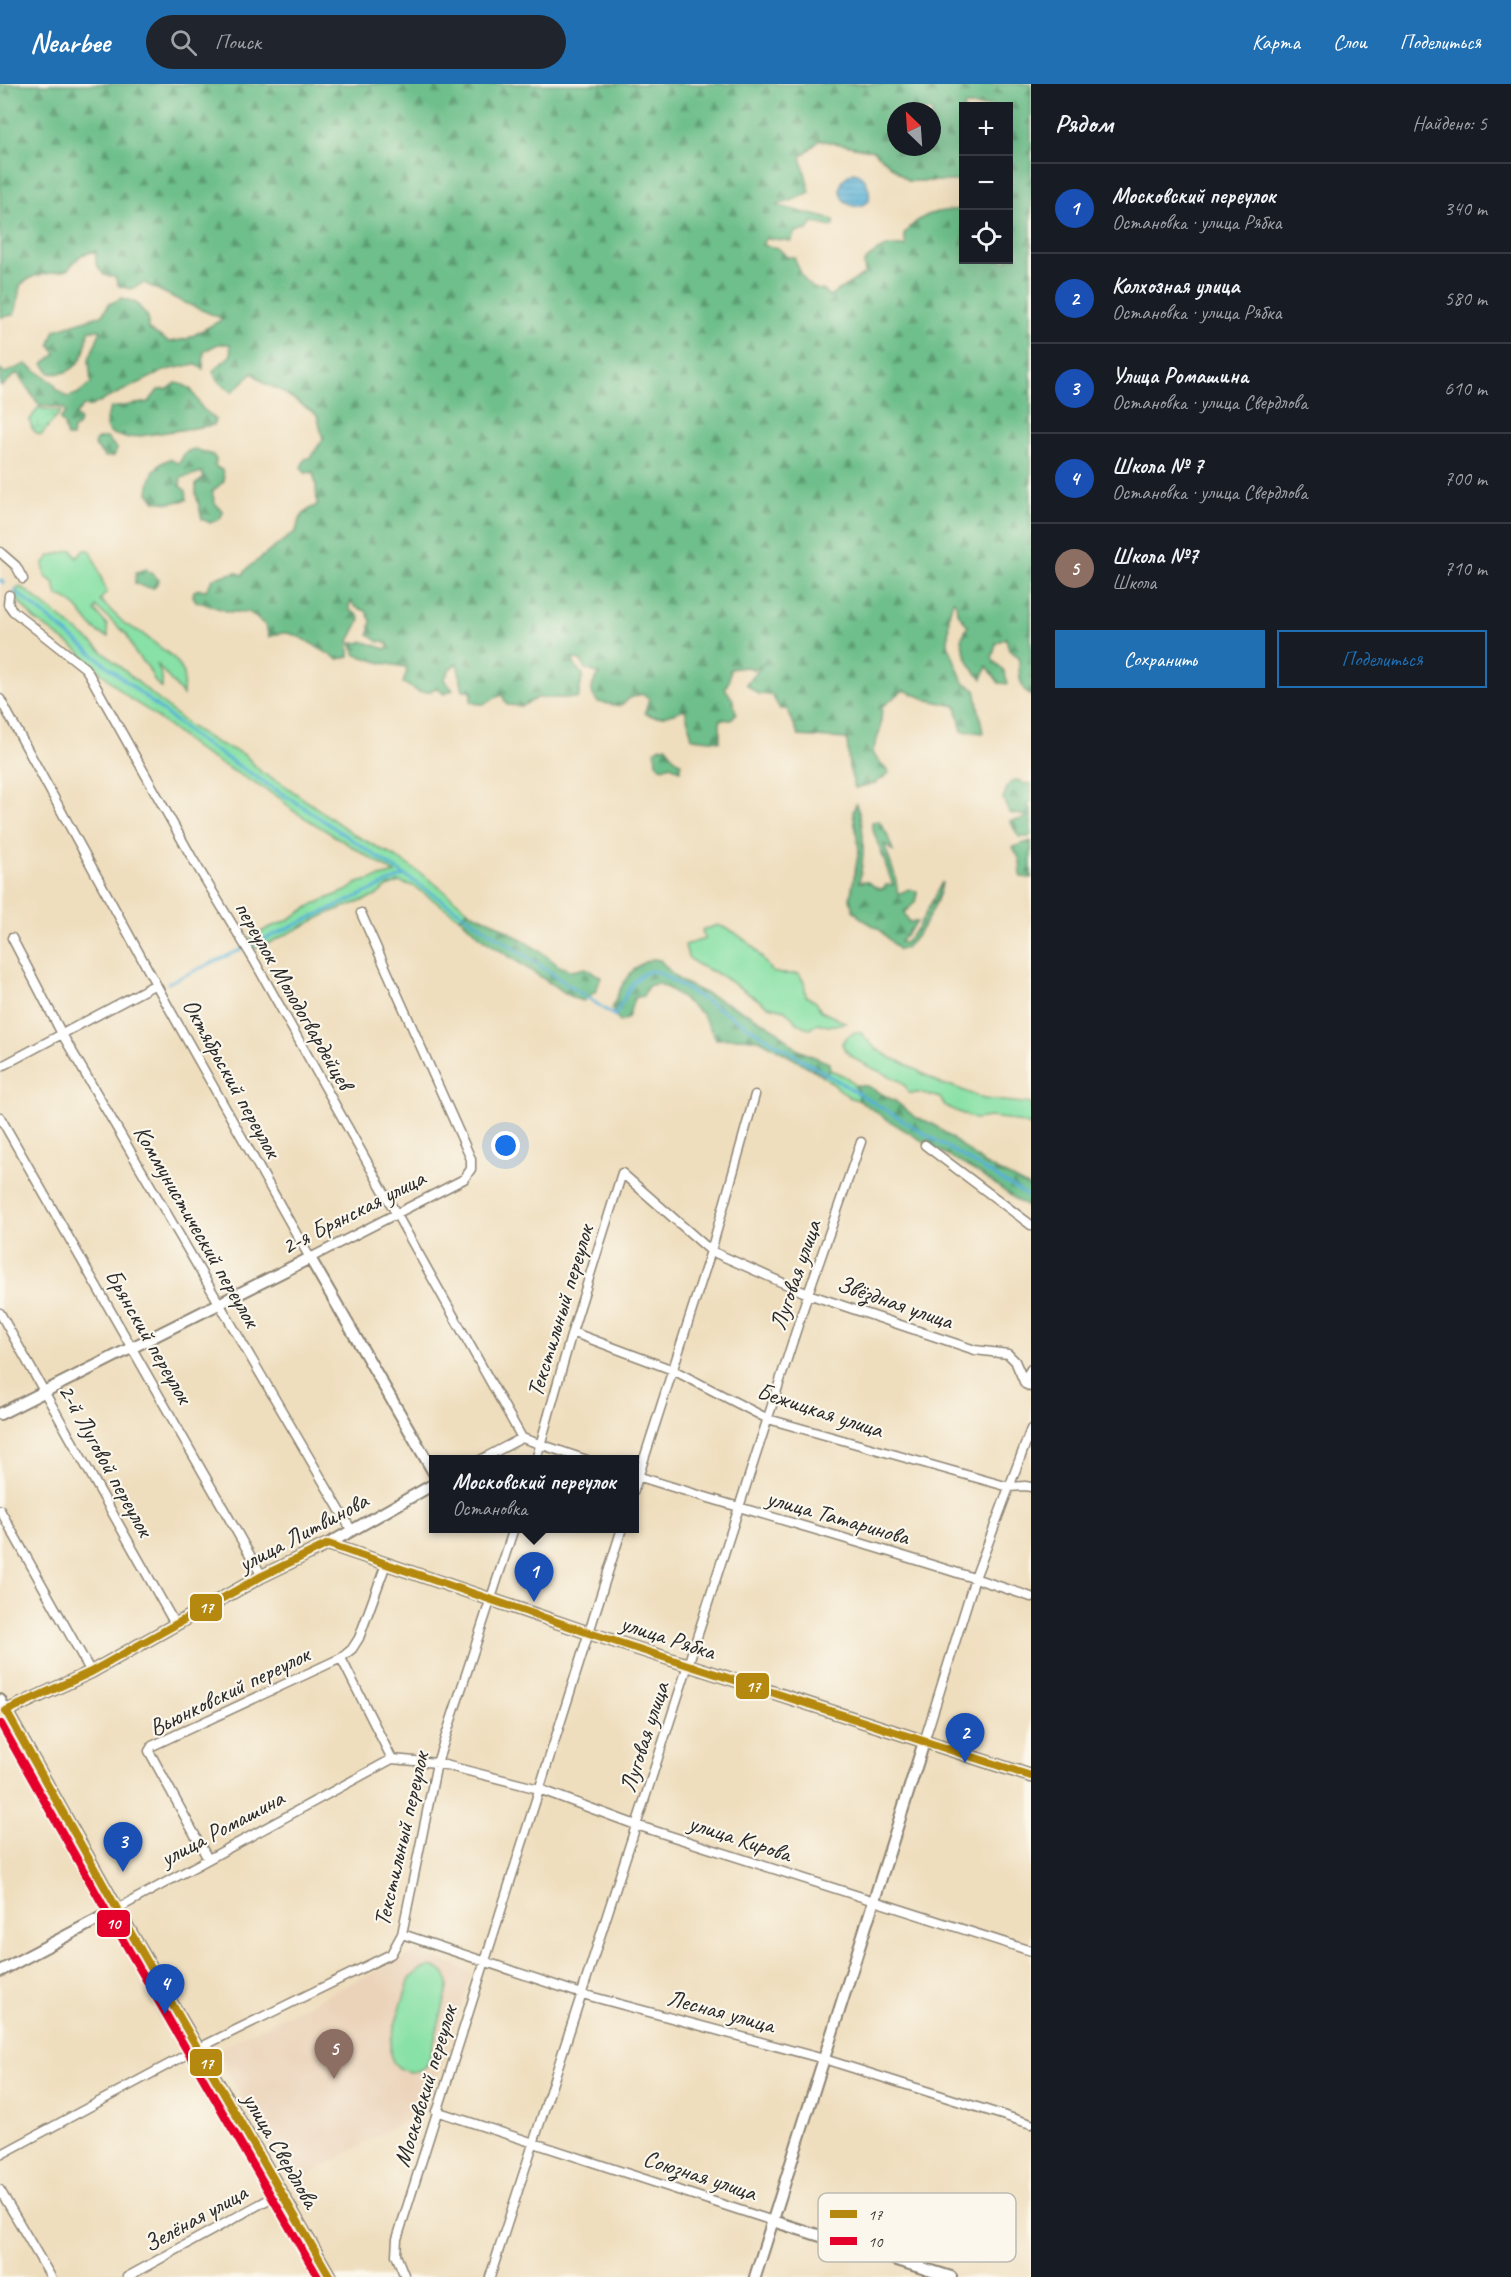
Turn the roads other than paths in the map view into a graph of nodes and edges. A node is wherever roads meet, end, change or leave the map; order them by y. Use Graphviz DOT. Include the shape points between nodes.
graph roads {
  1 [pos="0,552"];
  2 [pos="23,579"];
  3 [pos="9,595"];
  4 [pos="0,699"];
  5 [pos="361,913"];
  6 [pos="12,939"];
  7 [pos="156,984"];
  8 [pos="62,1034"];
  9 [pos="0,1067"];
  10 [pos="755,1095"];
  11 [pos="0,1117"];
  12 [pos="861,1142"];
  13 [pos="925,1145"];
  14 [pos="622,1173"];
  15 [pos="396,1213"];
  16 [pos="1031,1225"];
  17 [pos="711,1251"];
  18 [pos="310,1258"];
  19 [pos="808,1294"];
  20 [pos="221,1304"];
  21 [pos="0,1313"];
  22 [pos="572,1332"];
  23 [pos="134,1348"];
  24 [pos="1031,1369"];
  25 [pos="673,1370"];
  26 [pos="1028,1386"];
  27 [pos="46,1391"];
  28 [pos="0,1414"];
  29 [pos="768,1419"];
  30 [pos="1031,1429"];
  31 [pos="522,1438"];
  32 [pos="540,1444"];
  33 [pos="490,1455"];
  34 [pos="537,1455"];
  35 [pos="572,1455"];
  36 [pos="429,1464"];
  37 [pos="639,1469"];
  38 [pos="639,1476"];
  39 [pos="429,1487"];
  40 [pos="1009,1487"];
  41 [pos="1031,1488"];
  42 [pos="739,1508"];
  43 [pos="0,1510"];
  44 [pos="352,1531"];
  45 [pos="512,1533"];
  46 [pos="620,1533"];
  47 [pos="328,1544"];
  48 [pos="386,1564"];
  49 [pos="262,1576"];
  50 [pos="975,1578"];
  51 [pos="1031,1597"];
  52 [pos="491,1600"];
  53 [pos="176,1626"];
  54 [pos="589,1634"];
  55 [pos="341,1658"];
  56 [pos="688,1666"];
  57 [pos="91,1672"];
  58 [pos="2,1709"];
  59 [pos="924,1742"];
  60 [pos="392,1759"];
  61 [pos="436,1763"];
  62 [pos="1031,1776"];
  63 [pos="539,1789"];
  64 [pos="636,1825"];
  65 [pos="208,1859"];
  66 [pos="874,1902"];
  67 [pos="117,1909"];
  68 [pos="402,1934"];
  69 [pos="1031,1951"];
  70 [pos="484,1961"];
  71 [pos="0,1971"];
  72 [pos="582,1994"];
  73 [pos="198,2048"];
  74 [pos="824,2059"];
  75 [pos="436,2111"];
  76 [pos="1031,2124"];
  77 [pos="534,2143"];
  78 [pos="0,2155"];
  79 [pos="0,2190"];
  80 [pos="282,2192"];
  81 [pos="773,2221"];
  82 [pos="818,2235"];
  83 [pos="903,2262"];
  84 [pos="51,2277"];
  85 [pos="127,2277"];
  86 [pos="330,2277"];
  87 [pos="405,2277"];
  88 [pos="490,2277"];
  89 [pos="755,2277"];
  90 [pos="951,2277"];
  1 -- 2 [label="street" via="16,566"];
  3 -- 15 [label="street, переулок Молодогвардейцев" via="8,604 13,611 85,668 95,682"];
  4 -- 7 [label="street, Октябрьский переулок"];
  5 -- 15 [label="street, 2-я Брянская улица" via="471,1159 471,1169 464,1179"];
  6 -- 8 [label="street, Коммунистический переулок"];
  7 -- 8 [label="street"];
  7 -- 18 [label="street, Октябрьский переулок"];
  8 -- 9 [label="street"];
  8 -- 20 [label="street, Коммунистический переулок"];
  10 -- 17 [label="street"];
  11 -- 23 [label="street, Брянский переулок"];
  12 -- 19 [label="street, Луговая улица"];
  13 -- 16 [label="street"];
  14 -- 17 [label="street, Звёздная улица"];
  14 -- 22 [label="street, Текстильный переулок"];
  15 -- 18 [label="street, 2-я Брянская улица"];
  15 -- 31 [label="street, переулок Молодогвардейцев"];
  17 -- 19 [label="street, Звёздная улица"];
  17 -- 25 [label="street"];
  18 -- 20 [label="street, 2-я Брянская улица"];
  18 -- 36 [label="street, Октябрьский переулок"];
  19 -- 26 [label="street, Звёздная улица" via="975,1350 1008,1354"];
  19 -- 29 [label="street, Луговая улица"];
  20 -- 23 [label="street, 2-я Брянская улица"];
  20 -- 44 [label="street, Коммунистический переулок"];
  21 -- 27 [label="street, 2-й Луговой переулок"];
  22 -- 25 [label="street, Бежицкая улица"];
  22 -- 32 [label="street, Текстильный переулок"];
  23 -- 27 [label="street, 2-я Брянская улица"];
  23 -- 49 [label="street, Брянский переулок"];
  24 -- 26 [label="street" via="1026,1377"];
  25 -- 29 [label="street, Бежицкая улица"];
  25 -- 37 [label="street"];
  27 -- 28 [label="street, 2-я Брянская улица"];
  27 -- 53 [label="street, 2-й Луговой переулок"];
  29 -- 40 [label="street, Бежицкая улица"];
  29 -- 42 [label="street, Луговая улица"];
  30 -- 40 [label="street"];
  31 -- 32 [label="street"];
  31 -- 33 [label="street"];
  32 -- 34 [label="street, Текстильный переулок"];
  32 -- 35 [label="street"];
  38 -- 42 [label="street, улица Татаринова"];
  39 -- 44 [label="street, улица Литвинова"];
  40 -- 41 [label="street, Бежицкая улица"];
  40 -- 50 [label="street"];
  42 -- 50 [label="street, улица Татаринова"];
  42 -- 56 [label="street, Луговая улица"];
  43 -- 57 [label="street"];
  44 -- 47 [label="street, улица Литвинова"];
  45 -- 52 [label="street, Текстильный переулок"];
  46 -- 54 [label="street, Московский переулок"];
  47 -- 48 [label="main road, улица Рябка"];
  47 -- 49 [label="main road, улица Литвинова"];
  48 -- 52 [label="main road, улица Рябка"];
  48 -- 55 [label="street, Вьюнковский переулок" via="359,1638"];
  49 -- 53 [label="main road, улица Литвинова"];
  50 -- 51 [label="street, улица Татаринова"];
  50 -- 59 [label="street"];
  52 -- 54 [label="main road, улица Рябка"];
  52 -- 61 [label="street, Текстильный переулок"];
  53 -- 57 [label="main road, улица Литвинова"];
  54 -- 56 [label="main road, улица Рябка"];
  54 -- 63 [label="street, Московский переулок"];
  55 -- 60 [label="street"];
  55 -- 65 [label="street, Вьюнковский переулок" via="149,1750"];
  56 -- 59 [label="main road, улица Рябка"];
  56 -- 64 [label="street, Луговая улица"];
  57 -- 58 [label="main road, улица Литвинова"];
  58 -- 67 [label="main road, улица Свердлова"];
  59 -- 62 [label="main road, улица Рябка"];
  59 -- 66 [label="street"];
  60 -- 61 [label="street"];
  60 -- 65 [label="street, улица Ромашина"];
  61 -- 63 [label="street, улица Кирова"];
  61 -- 68 [label="street, Текстильный переулок"];
  63 -- 64 [label="street, улица Кирова"];
  63 -- 70 [label="street, Московский переулок"];
  64 -- 66 [label="street, улица Кирова"];
  64 -- 72 [label="street, Луговая улица"];
  65 -- 67 [label="street, улица Ромашина"];
  66 -- 69 [label="street, улица Кирова"];
  66 -- 74 [label="street"];
  67 -- 71 [label="street, улица Ромашина"];
  67 -- 73 [label="main road, улица Свердлова"];
  68 -- 70 [label="street, Лесная улица"];
  68 -- 73 [label="street, Текстильный переулок" via="392,1954"];
  70 -- 72 [label="street, Лесная улица"];
  70 -- 75 [label="street, Московский переулок"];
  72 -- 74 [label="street, Лесная улица"];
  72 -- 77 [label="street, Луговая улица"];
  73 -- 78 [label="street, Текстильный переулок"];
  73 -- 80 [label="main road, улица Свердлова"];
  74 -- 76 [label="street, Лесная улица"];
  74 -- 81 [label="street"];
  75 -- 77 [label="street, Союзная улица"];
  75 -- 87 [label="street, Московский переулок" via="397,2239 396,2255"];
  77 -- 81 [label="street, Союзная улица"];
  77 -- 88 [label="street, Луговая улица"];
  79 -- 84 [label="street"];
  80 -- 85 [label="street, Зелёная улица"];
  80 -- 86 [label="main road, улица Свердлова"];
  81 -- 82 [label="street, Союзная улица"];
  81 -- 89 [label="street"];
  83 -- 90 [label="street, Союзная улица"];
}
